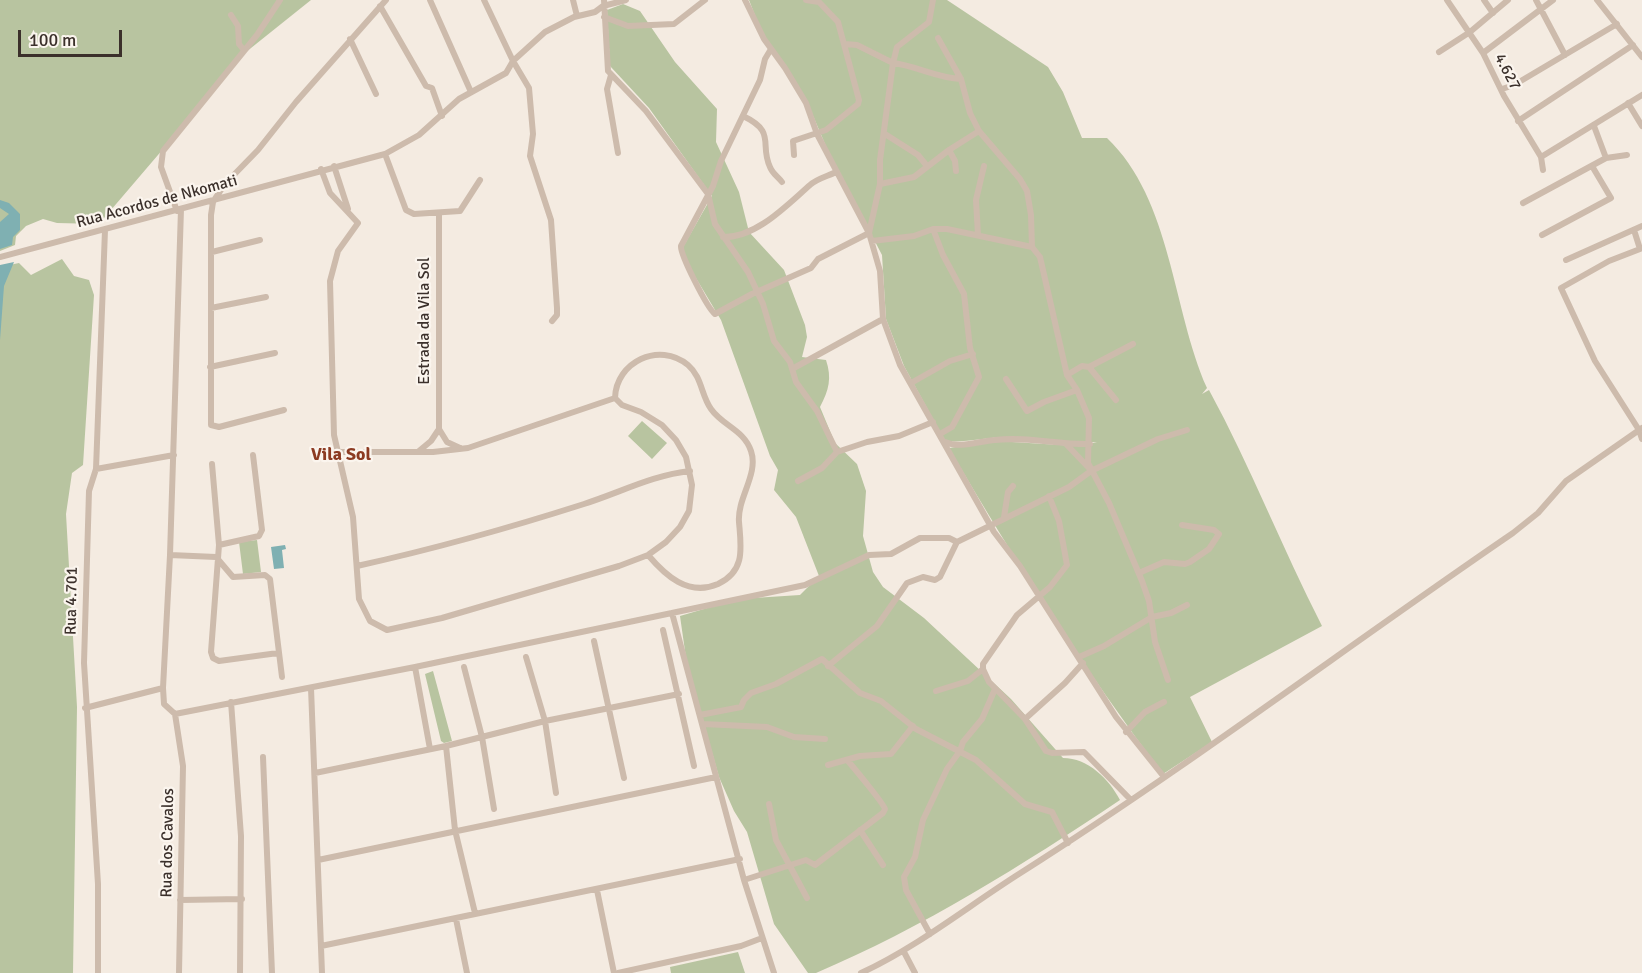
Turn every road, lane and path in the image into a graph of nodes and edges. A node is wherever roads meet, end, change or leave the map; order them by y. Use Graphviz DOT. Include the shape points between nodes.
graph roads {
  1 [pos="280,0"];
  2 [pos="386,0"];
  3 [pos="430,0"];
  4 [pos="484,0"];
  5 [pos="573,0"];
  6 [pos="626,0"];
  7 [pos="705,0"];
  8 [pos="745,0"];
  9 [pos="806,0"];
  10 [pos="933,0"];
  11 [pos="1447,0"];
  12 [pos="1484,0"];
  13 [pos="1508,0"];
  14 [pos="1536,0"];
  15 [pos="1553,0"];
  16 [pos="1597,0"];
  17 [pos="603,3"];
  18 [pos="380,6"];
  19 [pos="1541,9"];
  20 [pos="1493,13"];
  21 [pos="231,15"];
  22 [pos="578,16"];
  23 [pos="604,17"];
  24 [pos="1617,24"];
  25 [pos="1470,32"];
  26 [pos="938,38"];
  27 [pos="350,39"];
  28 [pos="845,44"];
  29 [pos="1633,45"];
  30 [pos="243,48"];
  31 [pos="771,49"];
  32 [pos="1439,52"];
  33 [pos="1483,53"];
  34 [pos="1565,55"];
  35 [pos="1642,57"];
  36 [pos="513,61"];
  37 [pos="893,63"];
  38 [pos="611,75"];
  39 [pos="962,80"];
  40 [pos="1502,89"];
  41 [pos="471,92"];
  42 [pos="376,94"];
  43 [pos="1642,95"];
  44 [pos="1628,103"];
  45 [pos="442,116"];
  46 [pos="743,116"];
  47 [pos="1518,121"];
  48 [pos="1594,126"];
  49 [pos="1642,126"];
  50 [pos="979,131"];
  51 [pos="817,134"];
  52 [pos="885,134"];
  53 [pos="949,150"];
  54 [pos="618,153"];
  55 [pos="386,154"];
  56 [pos="794,155"];
  57 [pos="1627,155"];
  58 [pos="1541,157"];
  59 [pos="1606,158"];
  60 [pos="334,166"];
  61 [pos="927,166"];
  62 [pos="984,166"];
  63 [pos="1592,166"];
  64 [pos="321,169"];
  65 [pos="1543,170"];
  66 [pos="956,171"];
  67 [pos="836,172"];
  68 [pos="480,180"];
  69 [pos="782,182"];
  70 [pos="880,184"];
  71 [pos="708,194"];
  72 [pos="213,202"];
  73 [pos="1523,203"];
  74 [pos="179,210"];
  75 [pos="350,212"];
  76 [pos="438,213"];
  77 [pos="1642,226"];
  78 [pos="933,229"];
  79 [pos="105,230"];
  80 [pos="1634,230"];
  81 [pos="869,233"];
  82 [pos="978,235"];
  83 [pos="1542,235"];
  84 [pos="723,237"];
  85 [pos="260,240"];
  86 [pos="872,241"];
  87 [pos="1032,247"];
  88 [pos="212,252"];
  89 [pos="0,257"];
  90 [pos="1566,260"];
  91 [pos="758,292"];
  92 [pos="266,297"];
  93 [pos="211,308"];
  94 [pos="883,319"];
  95 [pos="552,321"];
  96 [pos="1133,344"];
  97 [pos="275,353"];
  98 [pos="973,354"];
  99 [pos="210,367"];
  100 [pos="1089,367"];
  101 [pos="792,369"];
  102 [pos="1067,375"];
  103 [pos="1006,379"];
  104 [pos="911,383"];
  105 [pos="1077,390"];
  106 [pos="615,398"];
  107 [pos="1116,400"];
  108 [pos="284,410"];
  109 [pos="933,422"];
  110 [pos="439,429"];
  111 [pos="1640,429"];
  112 [pos="1187,430"];
  113 [pos="940,434"];
  114 [pos="1642,439"];
  115 [pos="944,442"];
  116 [pos="1089,444"];
  117 [pos="1067,445"];
  118 [pos="461,449"];
  119 [pos="337,452"];
  120 [pos="417,452"];
  121 [pos="837,452"];
  122 [pos="174,455"];
  123 [pos="253,455"];
  124 [pos="212,464"];
  125 [pos="96,469"];
  126 [pos="1090,469"];
  127 [pos="690,471"];
  128 [pos="798,481"];
  129 [pos="1013,486"];
  130 [pos="1049,496"];
  131 [pos="1004,517"];
  132 [pos="989,524"];
  133 [pos="1182,525"];
  134 [pos="957,542"];
  135 [pos="219,545"];
  136 [pos="170,555"];
  137 [pos="648,555"];
  138 [pos="216,557"];
  139 [pos="357,566"];
  140 [pos="1139,573"];
  141 [pos="1039,596"];
  142 [pos="1187,605"];
  143 [pos="672,613"];
  144 [pos="1152,617"];
  145 [pos="663,630"];
  146 [pos="594,641"];
  147 [pos="279,653"];
  148 [pos="526,657"];
  149 [pos="1081,660"];
  150 [pos="828,666"];
  151 [pos="416,667"];
  152 [pos="464,667"];
  153 [pos="983,669"];
  154 [pos="282,677"];
  155 [pos="1168,680"];
  156 [pos="163,688"];
  157 [pos="311,688"];
  158 [pos="995,689"];
  159 [pos="936,691"];
  160 [pos="679,694"];
  161 [pos="231,702"];
  162 [pos="1164,702"];
  163 [pos="85,708"];
  164 [pos="610,708"];
  165 [pos="175,714"];
  166 [pos="700,715"];
  167 [pos="1025,719"];
  168 [pos="545,721"];
  169 [pos="703,724"];
  170 [pos="914,726"];
  171 [pos="1126,732"];
  172 [pos="482,737"];
  173 [pos="825,739"];
  174 [pos="446,746"];
  175 [pos="430,749"];
  176 [pos="960,751"];
  177 [pos="264,757"];
  178 [pos="848,761"];
  179 [pos="828,765"];
  180 [pos="693,766"];
  181 [pos="315,773"];
  182 [pos="624,777"];
  183 [pos="716,777"];
  184 [pos="1164,777"];
  185 [pos="556,793"];
  186 [pos="1131,800"];
  187 [pos="769,804"];
  188 [pos="494,809"];
  189 [pos="455,830"];
  190 [pos="860,830"];
  191 [pos="1068,843"];
  192 [pos="318,860"];
  193 [pos="740,860"];
  194 [pos="883,865"];
  195 [pos="789,867"];
  196 [pos="744,880"];
  197 [pos="597,890"];
  198 [pos="807,897"];
  199 [pos="242,899"];
  200 [pos="180,900"];
  201 [pos="475,913"];
  202 [pos="456,919"];
  203 [pos="930,934"];
  204 [pos="762,938"];
  205 [pos="321,946"];
  206 [pos="903,952"];
  207 [pos="99,973"];
  208 [pos="178,973"];
  209 [pos="240,973"];
  210 [pos="272,973"];
  211 [pos="322,973"];
  212 [pos="467,973"];
  213 [pos="619,973"];
  214 [pos="774,973"];
  215 [pos="861,973"];
  216 [pos="915,973"];
  1 -- 30 [label="street"];
  2 -- 18 [label="street"];
  3 -- 41 [label="street"];
  4 -- 36 [label="street"];
  5 -- 22 [label="street"];
  6 -- 17 [label="street, Rua Acordos de Nkomati"];
  7 -- 23 [label="street" via="674,24 628,26"];
  8 -- 31 [label="street"];
  9 -- 28 [label="street" via="819,2 835,16"];
  10 -- 37 [label="street" via="929,22 897,47"];
  11 -- 25 [label="street, 4.627"];
  12 -- 20 [label="street"];
  13 -- 20 [label="street"];
  14 -- 19 [label="street"];
  15 -- 19 [label="street"];
  16 -- 24 [label="street"];
  17 -- 22 [label="street, Rua Acordos de Nkomati" via="595,12"];
  17 -- 23 [label="street"];
  18 -- 27 [label="street"];
  18 -- 45 [label="street" via="426,86 432,88"];
  19 -- 33 [label="street"];
  19 -- 34 [label="street"];
  20 -- 25 [label="street"];
  21 -- 30 [label="street"];
  22 -- 36 [label="street, Rua Acordos de Nkomati" via="545,32"];
  23 -- 38 [label="street"];
  24 -- 29 [label="street"];
  24 -- 34 [label="street"];
  25 -- 32 [label="street"];
  25 -- 33 [label="street, 4.627"];
  26 -- 39 [label="street"];
  27 -- 42 [label="street"];
  27 -- 72 [label="street"];
  28 -- 37 [label="street" via="857,45"];
  28 -- 51 [label="street" via="859,102"];
  29 -- 35 [label="street"];
  29 -- 47 [label="street"];
  30 -- 74 [label="street" via="163,151 161,167"];
  31 -- 46 [label="street"];
  31 -- 51 [label="street" via="806,102"];
  33 -- 40 [label="street, 4.627"];
  34 -- 40 [label="street"];
  36 -- 41 [label="street, Rua Acordos de Nkomati" via="506,73"];
  36 -- 95 [label="street" via="529,88 530,156 551,220 557,308"];
  37 -- 39 [label="street"];
  37 -- 52 [label="street"];
  38 -- 54 [label="street" via="607,89"];
  38 -- 71 [label="street" via="646,111"];
  39 -- 50 [label="street"];
  40 -- 47 [label="street, 4.627"];
  41 -- 45 [label="street, Rua Acordos de Nkomati"];
  43 -- 44 [label="street"];
  44 -- 48 [label="street"];
  44 -- 49 [label="street"];
  45 -- 55 [label="street, Rua Acordos de Nkomati"];
  46 -- 69 [label="street" via="759,126 765,137 769,165"];
  46 -- 71 [label="street"];
  47 -- 58 [label="street, 4.627"];
  48 -- 58 [label="street"];
  48 -- 59 [label="street"];
  50 -- 53 [label="street"];
  50 -- 87 [label="street" via="1027,191"];
  51 -- 56 [label="street" via="793,141"];
  51 -- 67 [label="street"];
  52 -- 61 [label="street" via="918,155"];
  52 -- 70 [label="street"];
  53 -- 61 [label="street"];
  53 -- 66 [label="street" via="956,161"];
  55 -- 60 [label="street, Rua Acordos de Nkomati"];
  55 -- 76 [label="street" via="406,210 414,214"];
  57 -- 59 [label="street"];
  58 -- 65 [label="street"];
  59 -- 63 [label="street"];
  60 -- 64 [label="street, Rua Acordos de Nkomati"];
  60 -- 75 [label="street"];
  61 -- 70 [label="street" via="914,177"];
  62 -- 82 [label="street" via="975,200"];
  63 -- 73 [label="street"];
  63 -- 83 [label="street" via="1611,198"];
  64 -- 72 [label="street, Rua Acordos de Nkomati"];
  64 -- 75 [label="street" via="330,193"];
  67 -- 81 [label="street"];
  67 -- 84 [label="street" via="810,184 768,221 733,237"];
  68 -- 76 [label="street" via="460,211"];
  70 -- 81 [label="street"];
  71 -- 84 [label="street" via="715,224"];
  71 -- 91 [label="street" via="680,250 703,299 715,314"];
  72 -- 74 [label="street, Rua Acordos de Nkomati"];
  72 -- 88 [label="street"];
  74 -- 79 [label="street, Rua Acordos de Nkomati"];
  74 -- 122 [label="street"];
  75 -- 119 [label="street" via="357,227 338,251 330,281"];
  76 -- 110 [label="street, Estrada da Vila Sol"];
  77 -- 80 [label="street"];
  78 -- 82 [label="street"];
  78 -- 86 [label="street" via="914,236"];
  78 -- 98 [label="street" via="964,294"];
  79 -- 89 [label="street, Rua Acordos de Nkomati"];
  79 -- 125 [label="street, Rua 4.701"];
  80 -- 90 [label="street"];
  80 -- 111 [label="street" via="1640,249 1561,288 1595,361"];
  81 -- 86 [label="street"];
  81 -- 91 [label="street" via="818,259 811,268"];
  82 -- 87 [label="street"];
  84 -- 91 [label="street"];
  85 -- 88 [label="street"];
  86 -- 94 [label="street" via="880,271"];
  87 -- 102 [label="street" via="1044,268"];
  88 -- 93 [label="street"];
  91 -- 101 [label="street" via="774,341"];
  92 -- 93 [label="street"];
  93 -- 99 [label="street"];
  94 -- 101 [label="street"];
  94 -- 104 [label="street"];
  96 -- 100 [label="street"];
  97 -- 99 [label="street"];
  98 -- 104 [label="street" via="950,361"];
  98 -- 113 [label="street" via="979,377 952,427"];
  99 -- 108 [label="street" via="213,426"];
  100 -- 102 [label="street" via="1082,366"];
  100 -- 107 [label="street"];
  101 -- 121 [label="street"];
  102 -- 105 [label="street"];
  103 -- 105 [label="street" via="1026,411"];
  104 -- 109 [label="street"];
  105 -- 116 [label="street" via="1089,418"];
  106 -- 118 [label="street"];
  106 -- 127 [label="street" via="662,425 676,440"];
  106 -- 137 [label="street" via="618,380 641,358 655,354 672,357 687,364 698,377 711,409 736,429 752,453 753,465 739,520 742,553 729,577 717,585 690,587 663,572"];
  109 -- 113 [label="street"];
  109 -- 121 [label="street" via="899,436"];
  110 -- 118 [label="street" via="447,442"];
  110 -- 120 [label="street"];
  111 -- 114 [label="street"];
  111 -- 184 [label="street" via="1566,481 1538,513 1513,533"];
  112 -- 126 [label="street"];
  113 -- 115 [label="street"];
  115 -- 117 [label="street" via="955,446 1011,439"];
  115 -- 132 [label="street"];
  116 -- 117 [label="street"];
  116 -- 126 [label="street"];
  117 -- 126 [label="street"];
  118 -- 120 [label="street"];
  119 -- 120 [label="street"];
  119 -- 139 [label="street" via="353,517"];
  121 -- 128 [label="street" via="822,468"];
  122 -- 125 [label="street"];
  122 -- 136 [label="street"];
  123 -- 135 [label="street" via="262,533"];
  124 -- 135 [label="street"];
  125 -- 163 [label="street, Rua 4.701" via="89,491 87,534"];
  126 -- 130 [label="street" via="1069,487"];
  126 -- 140 [label="street"];
  127 -- 137 [label="street" via="689,511 680,527"];
  127 -- 139 [label="street" via="659,477 478,537"];
  129 -- 131 [label="street" via="1008,492"];
  130 -- 131 [label="street"];
  130 -- 141 [label="street" via="1068,561 1059,577"];
  131 -- 132 [label="street"];
  132 -- 134 [label="street"];
  132 -- 141 [label="street"];
  133 -- 140 [label="street" via="1219,534 1209,549 1190,562 1164,562"];
  134 -- 143 [label="street" via="949,538 920,538 891,554 869,555 805,585"];
  134 -- 150 [label="street" via="940,577 922,577 907,583 877,626"];
  135 -- 138 [label="street"];
  136 -- 138 [label="street"];
  136 -- 156 [label="street"];
  137 -- 139 [label="street" via="442,618 387,630 375,626 364,612 357,590"];
  138 -- 147 [label="street" via="233,577 265,575 270,579"];
  138 -- 147 [label="street" via="212,657 219,660"];
  140 -- 144 [label="street"];
  141 -- 149 [label="street"];
  141 -- 153 [label="street" via="1017,615"];
  142 -- 144 [label="street"];
  143 -- 151 [label="street"];
  143 -- 166 [label="street"];
  144 -- 149 [label="street"];
  144 -- 155 [label="street" via="1155,642"];
  145 -- 160 [label="street"];
  146 -- 164 [label="street"];
  147 -- 154 [label="street"];
  148 -- 168 [label="street"];
  149 -- 167 [label="street"];
  149 -- 171 [label="street"];
  150 -- 166 [label="street" via="822,659 751,693 741,707"];
  150 -- 170 [label="street" via="856,690 881,701"];
  151 -- 157 [label="street"];
  151 -- 175 [label="street"];
  152 -- 172 [label="street"];
  153 -- 158 [label="street"];
  153 -- 159 [label="street" via="968,681"];
  156 -- 163 [label="street"];
  156 -- 165 [label="street, Rua dos Cavalos" via="164,704"];
  157 -- 161 [label="street"];
  157 -- 181 [label="street"];
  158 -- 167 [label="street"];
  158 -- 176 [label="street" via="982,719"];
  160 -- 164 [label="street"];
  160 -- 180 [label="street"];
  161 -- 165 [label="street"];
  161 -- 199 [label="street"];
  162 -- 171 [label="street" via="1152,707"];
  163 -- 207 [label="street, Rua 4.701" via="95,831"];
  164 -- 168 [label="street"];
  164 -- 182 [label="street"];
  165 -- 200 [label="street, Rua dos Cavalos" via="183,766"];
  166 -- 169 [label="street"];
  167 -- 186 [label="street" via="1046,751 1084,752"];
  168 -- 172 [label="street"];
  168 -- 185 [label="street"];
  169 -- 173 [label="street" via="767,727 794,737"];
  169 -- 183 [label="street"];
  170 -- 176 [label="street"];
  170 -- 178 [label="street" via="891,754 860,756"];
  171 -- 184 [label="street"];
  172 -- 174 [label="street"];
  172 -- 188 [label="street"];
  174 -- 175 [label="street"];
  174 -- 189 [label="street"];
  175 -- 181 [label="street"];
  176 -- 191 [label="street" via="988,768 1025,804 1052,812"];
  176 -- 203 [label="street" via="923,820 915,857 904,877 906,890"];
  177 -- 210 [label="street"];
  178 -- 179 [label="street"];
  178 -- 190 [label="street" via="885,806 878,818"];
  181 -- 192 [label="street"];
  183 -- 189 [label="street"];
  183 -- 193 [label="street"];
  184 -- 186 [label="street"];
  186 -- 191 [label="street"];
  187 -- 195 [label="street" via="777,840"];
  189 -- 192 [label="street"];
  189 -- 201 [label="street"];
  190 -- 194 [label="street"];
  190 -- 195 [label="street" via="815,865 806,860"];
  191 -- 203 [label="street"];
  192 -- 205 [label="street"];
  193 -- 196 [label="street"];
  193 -- 197 [label="street"];
  195 -- 196 [label="street"];
  195 -- 198 [label="street"];
  196 -- 204 [label="street"];
  197 -- 201 [label="street"];
  197 -- 213 [label="street"];
  199 -- 200 [label="street"];
  199 -- 209 [label="street"];
  200 -- 208 [label="street, Rua dos Cavalos"];
  201 -- 202 [label="street"];
  202 -- 205 [label="street"];
  202 -- 212 [label="street"];
  203 -- 206 [label="street"];
  204 -- 213 [label="street"];
  204 -- 214 [label="street"];
  205 -- 211 [label="street"];
  206 -- 215 [label="street"];
  206 -- 216 [label="street"];
}
